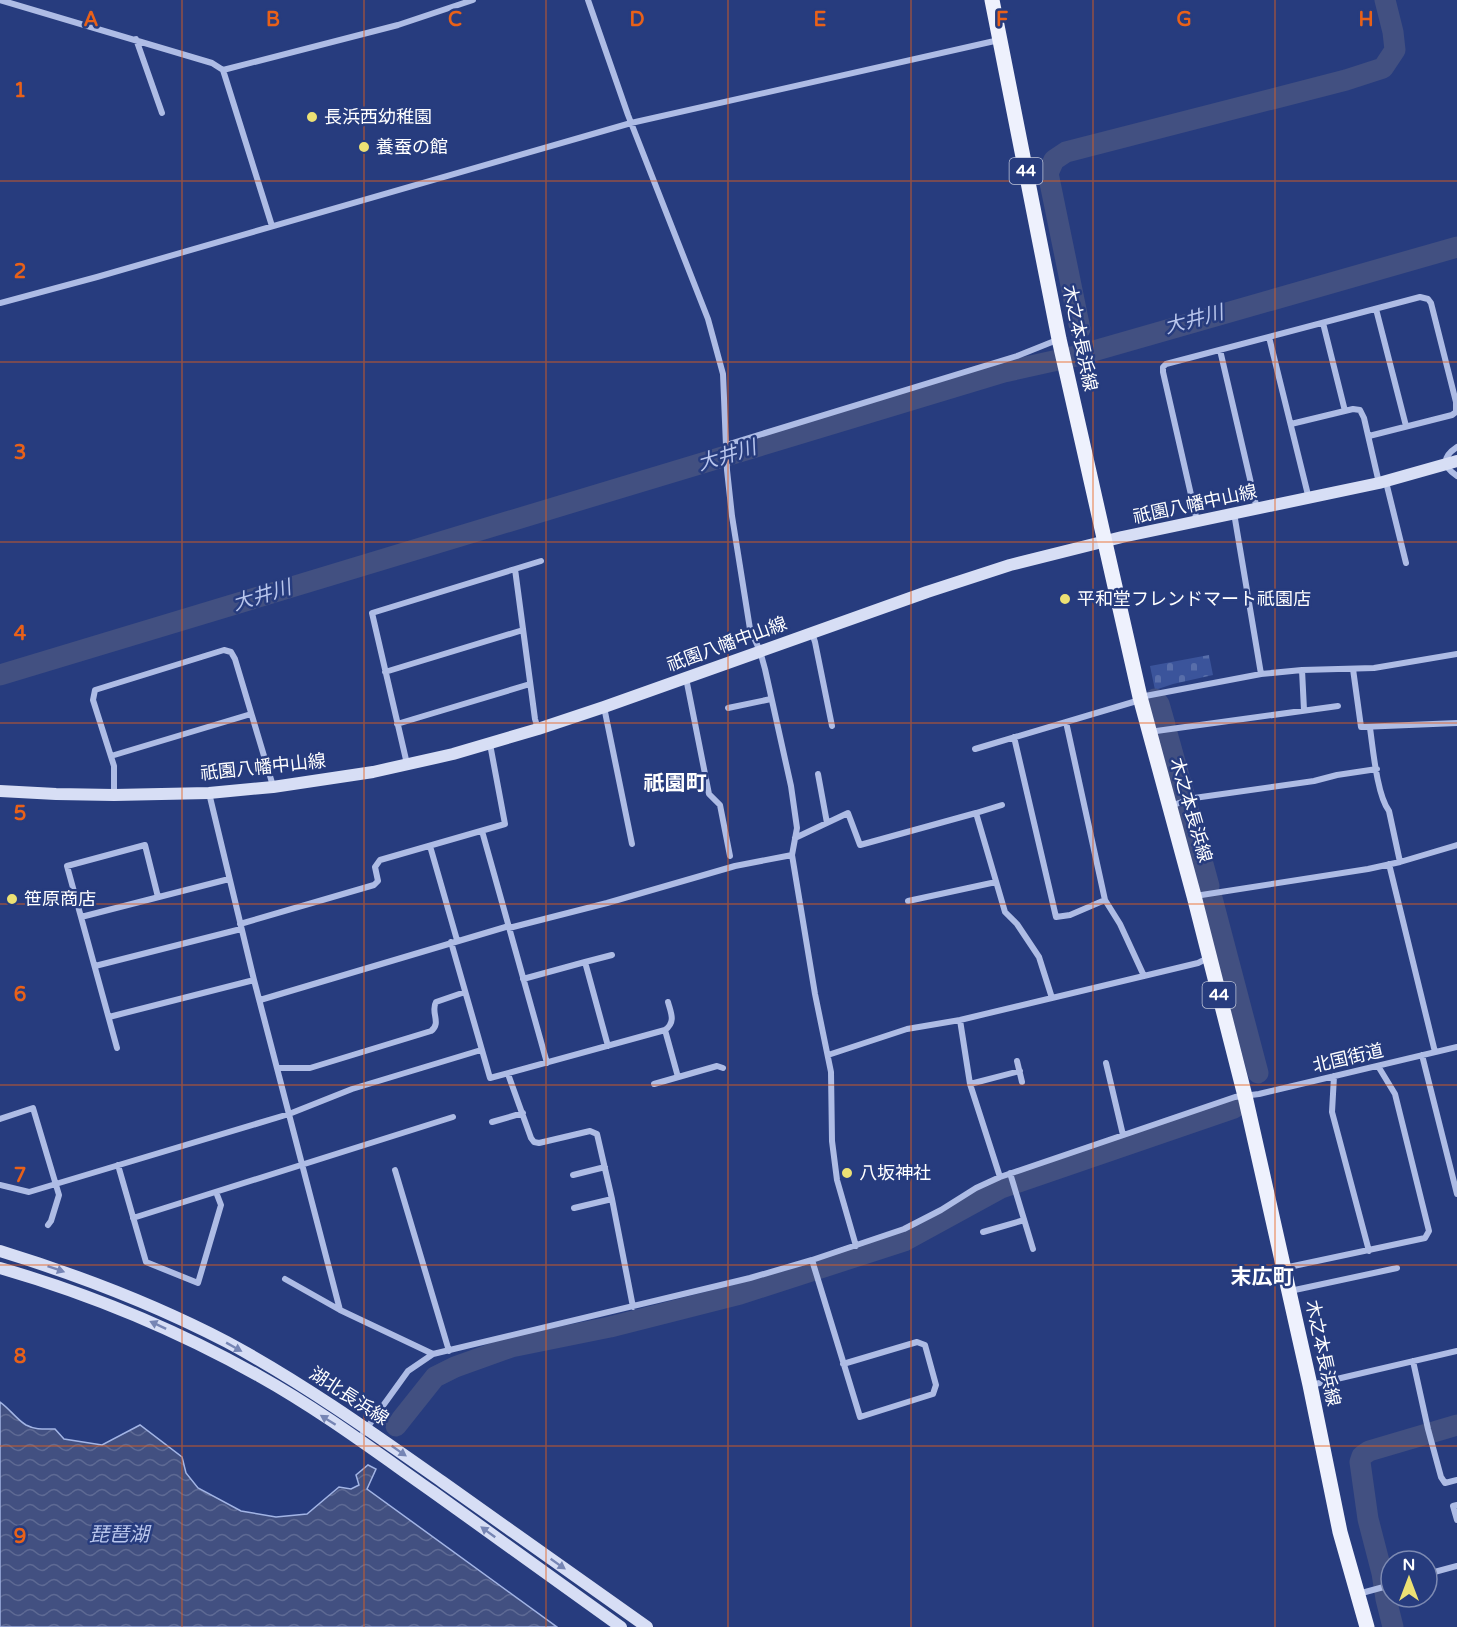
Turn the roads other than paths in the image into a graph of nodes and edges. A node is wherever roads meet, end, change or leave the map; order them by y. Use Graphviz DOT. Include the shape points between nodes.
graph roads {
  1 [pos="0,0"];
  2 [pos="473,0"];
  3 [pos="588,0"];
  4 [pos="992,0"];
  5 [pos="136,39"];
  6 [pos="1000,40"];
  7 [pos="223,70"];
  8 [pos="162,113"];
  9 [pos="631,123"];
  10 [pos="272,226"];
  11 [pos="0,303"];
  12 [pos="1376,309"];
  13 [pos="1323,323"];
  14 [pos="1269,337"];
  15 [pos="1060,340"];
  16 [pos="1220,350"];
  17 [pos="1345,411"];
  18 [pos="1291,424"];
  19 [pos="1406,426"];
  20 [pos="1369,436"];
  21 [pos="726,447"];
  22 [pos="1457,447"];
  23 [pos="1451,462"];
  24 [pos="1457,476"];
  25 [pos="1382,482"];
  26 [pos="1309,499"];
  27 [pos="1257,509"];
  28 [pos="1234,513"];
  29 [pos="1197,521"];
  30 [pos="1104,542"];
  31 [pos="541,561"];
  32 [pos="1406,563"];
  33 [pos="515,569"];
  34 [pos="523,630"];
  35 [pos="812,633"];
  36 [pos="760,651"];
  37 [pos="1457,654"];
  38 [pos="1353,669"];
  39 [pos="1302,670"];
  40 [pos="385,672"];
  41 [pos="1261,674"];
  42 [pos="686,677"];
  43 [pos="530,684"];
  44 [pos="771,699"];
  45 [pos="1140,699"];
  46 [pos="1338,706"];
  47 [pos="604,707"];
  48 [pos="728,708"];
  49 [pos="1305,710"];
  50 [pos="251,714"];
  51 [pos="1066,722"];
  52 [pos="1457,723"];
  53 [pos="398,724"];
  54 [pos="832,726"];
  55 [pos="1370,728"];
  56 [pos="538,729"];
  57 [pos="1148,732"];
  58 [pos="1014,737"];
  59 [pos="490,744"];
  60 [pos="975,749"];
  61 [pos="111,756"];
  62 [pos="407,764"];
  63 [pos="1377,769"];
  64 [pos="818,774"];
  65 [pos="273,787"];
  66 [pos="0,791"];
  67 [pos="209,793"];
  68 [pos="114,795"];
  69 [pos="1002,805"];
  70 [pos="1169,806"];
  71 [pos="976,813"];
  72 [pos="827,823"];
  73 [pos="482,831"];
  74 [pos="795,838"];
  75 [pos="632,844"];
  76 [pos="1457,845"];
  77 [pos="430,846"];
  78 [pos="792,855"];
  79 [pos="730,856"];
  80 [pos="1400,862"];
  81 [pos="1389,864"];
  82 [pos="229,879"];
  83 [pos="996,882"];
  84 [pos="1194,896"];
  85 [pos="158,897"];
  86 [pos="1105,900"];
  87 [pos="908,901"];
  88 [pos="81,917"];
  89 [pos="241,926"];
  90 [pos="509,927"];
  91 [pos="454,941"];
  92 [pos="612,955"];
  93 [pos="1210,957"];
  94 [pos="585,962"];
  95 [pos="95,966"];
  96 [pos="1144,976"];
  97 [pos="523,979"];
  98 [pos="254,980"];
  99 [pos="465,992"];
  100 [pos="1052,998"];
  101 [pos="260,1000"];
  102 [pos="668,1002"];
  103 [pos="109,1017"];
  104 [pos="960,1020"];
  105 [pos="665,1030"];
  106 [pos="608,1046"];
  107 [pos="1457,1047"];
  108 [pos="117,1048"];
  109 [pos="481,1050"];
  110 [pos="1435,1052"];
  111 [pos="828,1055"];
  112 [pos="1422,1055"];
  113 [pos="1017,1061"];
  114 [pos="547,1063"];
  115 [pos="1106,1063"];
  116 [pos="1378,1066"];
  117 [pos="278,1068"];
  118 [pos="723,1068"];
  119 [pos="1020,1071"];
  120 [pos="508,1074"];
  121 [pos="1334,1076"];
  122 [pos="678,1077"];
  123 [pos="1022,1082"];
  124 [pos="654,1084"];
  125 [pos="970,1084"];
  126 [pos="1245,1096"];
  127 [pos="523,1113"];
  128 [pos="289,1114"];
  129 [pos="453,1117"];
  130 [pos="0,1119"];
  131 [pos="492,1122"];
  132 [pos="1123,1134"];
  133 [pos="118,1165"];
  134 [pos="303,1166"];
  135 [pos="605,1167"];
  136 [pos="395,1170"];
  137 [pos="573,1175"];
  138 [pos="1010,1175"];
  139 [pos="1000,1177"];
  140 [pos="56,1184"];
  141 [pos="0,1185"];
  142 [pos="216,1192"];
  143 [pos="1457,1194"];
  144 [pos="612,1199"];
  145 [pos="574,1208"];
  146 [pos="134,1218"];
  147 [pos="1024,1220"];
  148 [pos="48,1225"];
  149 [pos="983,1232"];
  150 [pos="856,1246"];
  151 [pos="1033,1249"];
  152 [pos="0,1251"];
  153 [pos="1369,1251"];
  154 [pos="812,1262"];
  155 [pos="0,1268"];
  156 [pos="1284,1268"];
  157 [pos="1397,1268"];
  158 [pos="285,1279"];
  159 [pos="1289,1291"];
  160 [pos="633,1306"];
  161 [pos="340,1310"];
  162 [pos="449,1351"];
  163 [pos="1457,1351"];
  164 [pos="433,1354"];
  165 [pos="1413,1361"];
  166 [pos="843,1364"];
  167 [pos="1310,1385"];
  168 [pos="366,1428"];
  169 [pos="358,1439"];
  170 [pos="1457,1480"];
  171 [pos="1457,1505"];
  172 [pos="1457,1520"];
  173 [pos="1457,1566"];
  174 [pos="1439,1571"];
  175 [pos="1379,1588"];
  176 [pos="1357,1594"];
  177 [pos="621,1627"];
  178 [pos="647,1627"];
  179 [pos="1367,1627"];
  1 -- 5 [label="street"];
  2 -- 7 [label="street" via="398,25"];
  3 -- 9 [label="street"];
  4 -- 6 [label="main road, 木之本長浜線 / 44"];
  5 -- 7 [label="street"];
  5 -- 8 [label="street"];
  6 -- 9 [label="street"];
  6 -- 15 [label="main road, 木之本長浜線 / 44"];
  7 -- 10 [label="street"];
  9 -- 10 [label="street"];
  9 -- 21 [label="street" via="708,319 723,374"];
  10 -- 11 [label="street"];
  12 -- 13 [label="street"];
  12 -- 19 [label="street"];
  12 -- 19 [label="street" via="1420,297 1431,303 1456,410 1452,415"];
  13 -- 14 [label="street"];
  13 -- 17 [label="street"];
  14 -- 16 [label="street"];
  14 -- 18 [label="street"];
  15 -- 21 [label="street"];
  15 -- 30 [label="main road, 木之本長浜線 / 44"];
  16 -- 27 [label="street"];
  16 -- 29 [label="street" via="1166,364 1163,369"];
  17 -- 18 [label="street"];
  17 -- 20 [label="street" via="1361,412"];
  18 -- 26 [label="street"];
  19 -- 20 [label="street"];
  20 -- 25 [label="street"];
  21 -- 36 [label="street" via="732,516 750,629"];
  22 -- 23 [label="street" via="1447,455"];
  23 -- 24 [label="street" via="1448,469"];
  23 -- 25 [label="main road, 祇園八幡中山線"];
  25 -- 26 [label="main road, 祇園八幡中山線"];
  25 -- 32 [label="street"];
  26 -- 27 [label="main road, 祇園八幡中山線"];
  27 -- 28 [label="main road, 祇園八幡中山線"];
  28 -- 29 [label="main road, 祇園八幡中山線"];
  28 -- 41 [label="street"];
  29 -- 30 [label="main road, 祇園八幡中山線"];
  30 -- 35 [label="main road, 祇園八幡中山線" via="1010,565"];
  30 -- 45 [label="main road, 木之本長浜線 / 44"];
  31 -- 33 [label="street"];
  33 -- 34 [label="street"];
  33 -- 40 [label="street" via="372,613"];
  34 -- 40 [label="street"];
  34 -- 43 [label="street"];
  35 -- 36 [label="main road, 祇園八幡中山線"];
  35 -- 54 [label="street"];
  36 -- 42 [label="main road, 祇園八幡中山線"];
  36 -- 44 [label="street"];
  37 -- 38 [label="street"];
  38 -- 39 [label="street"];
  38 -- 55 [label="street" via="1361,727"];
  39 -- 41 [label="street"];
  39 -- 49 [label="street"];
  40 -- 53 [label="street"];
  41 -- 45 [label="street"];
  42 -- 47 [label="main road, 祇園八幡中山線"];
  42 -- 79 [label="street" via="709,794 720,805"];
  43 -- 53 [label="street"];
  43 -- 56 [label="street"];
  44 -- 48 [label="street"];
  44 -- 74 [label="street" via="791,786"];
  45 -- 51 [label="street"];
  45 -- 57 [label="main road, 木之本長浜線 / 44"];
  46 -- 49 [label="street"];
  47 -- 56 [label="main road, 祇園八幡中山線"];
  47 -- 75 [label="street"];
  49 -- 57 [label="street"];
  50 -- 61 [label="street"];
  50 -- 61 [label="street" via="235,659 227,650 98,688 93,700"];
  50 -- 65 [label="street"];
  51 -- 58 [label="street"];
  51 -- 86 [label="street"];
  52 -- 55 [label="street"];
  53 -- 62 [label="street"];
  55 -- 63 [label="street"];
  56 -- 59 [label="main road, 祇園八幡中山線"];
  57 -- 70 [label="main road, 木之本長浜線 / 44"];
  58 -- 60 [label="street"];
  58 -- 86 [label="street" via="1056,917"];
  59 -- 62 [label="main road, 祇園八幡中山線"];
  59 -- 73 [label="street" via="505,824"];
  61 -- 68 [label="street"];
  62 -- 65 [label="main road, 祇園八幡中山線"];
  63 -- 70 [label="street" via="1194,798"];
  63 -- 80 [label="street"];
  64 -- 72 [label="street"];
  65 -- 67 [label="main road, 祇園八幡中山線"];
  66 -- 68 [label="main road, 祇園八幡中山線"];
  67 -- 68 [label="main road, 祇園八幡中山線"];
  67 -- 82 [label="street"];
  69 -- 71 [label="street"];
  70 -- 84 [label="main road, 木之本長浜線 / 44"];
  71 -- 72 [label="street" via="861,845 848,813"];
  71 -- 83 [label="street"];
  72 -- 74 [label="street"];
  73 -- 77 [label="street"];
  73 -- 90 [label="street"];
  74 -- 78 [label="street"];
  76 -- 80 [label="street"];
  77 -- 89 [label="street" via="380,860 375,867 378,881 374,885"];
  77 -- 91 [label="street"];
  78 -- 90 [label="street" via="735,866"];
  78 -- 111 [label="street"];
  80 -- 81 [label="street"];
  81 -- 84 [label="street"];
  81 -- 110 [label="street"];
  82 -- 85 [label="street"];
  82 -- 89 [label="street"];
  83 -- 87 [label="street"];
  83 -- 100 [label="street" via="1005,912 1039,957"];
  84 -- 93 [label="main road, 木之本長浜線 / 44"];
  85 -- 88 [label="street"];
  85 -- 88 [label="street" via="145,844 67,866"];
  86 -- 96 [label="street"];
  88 -- 95 [label="street"];
  89 -- 95 [label="street"];
  89 -- 98 [label="street"];
  90 -- 91 [label="street"];
  90 -- 97 [label="street"];
  91 -- 99 [label="street"];
  91 -- 101 [label="street"];
  92 -- 94 [label="street"];
  93 -- 96 [label="street"];
  93 -- 126 [label="main road, 木之本長浜線 / 44"];
  94 -- 97 [label="street"];
  94 -- 106 [label="street"];
  95 -- 103 [label="street"];
  96 -- 100 [label="street"];
  97 -- 114 [label="street"];
  98 -- 101 [label="street"];
  98 -- 103 [label="street"];
  99 -- 109 [label="street"];
  99 -- 117 [label="street" via="436,1002 436,1023 431,1030 310,1068"];
  100 -- 104 [label="street"];
  101 -- 117 [label="street"];
  102 -- 105 [label="street" via="672,1020"];
  103 -- 108 [label="street"];
  104 -- 111 [label="street" via="907,1029"];
  104 -- 125 [label="street"];
  105 -- 106 [label="street"];
  105 -- 122 [label="street"];
  106 -- 114 [label="street"];
  107 -- 110 [label="street, 北国街道"];
  109 -- 120 [label="street" via="490,1078"];
  109 -- 128 [label="street" via="352,1089"];
  110 -- 112 [label="street, 北国街道"];
  111 -- 150 [label="street" via="837,1180"];
  112 -- 116 [label="street, 北国街道"];
  112 -- 143 [label="street"];
  113 -- 119 [label="street"];
  114 -- 120 [label="street"];
  115 -- 132 [label="street"];
  116 -- 121 [label="street, 北国街道"];
  116 -- 153 [label="street" via="1395,1094 1429,1231 1425,1238"];
  117 -- 128 [label="street"];
  118 -- 122 [label="street" via="717,1066"];
  119 -- 123 [label="street"];
  119 -- 125 [label="street"];
  120 -- 127 [label="street"];
  121 -- 126 [label="street, 北国街道"];
  121 -- 153 [label="street" via="1332,1112"];
  122 -- 124 [label="street"];
  125 -- 139 [label="street"];
  126 -- 132 [label="street, 北国街道"];
  126 -- 156 [label="main road, 木之本長浜線 / 44"];
  127 -- 131 [label="street"];
  127 -- 135 [label="street" via="532,1139 538,1143 595,1133"];
  128 -- 133 [label="street"];
  128 -- 134 [label="street"];
  129 -- 134 [label="street"];
  130 -- 140 [label="street" via="33,1108"];
  132 -- 138 [label="street, 北国街道"];
  133 -- 140 [label="street"];
  133 -- 146 [label="street"];
  134 -- 142 [label="street"];
  134 -- 161 [label="street"];
  135 -- 137 [label="street"];
  135 -- 144 [label="street"];
  136 -- 162 [label="street"];
  138 -- 139 [label="street, 北国街道"];
  138 -- 147 [label="street"];
  139 -- 150 [label="street, 北国街道" via="916,1224"];
  140 -- 141 [label="street" via="29,1192"];
  140 -- 148 [label="street" via="59,1195"];
  142 -- 146 [label="street"];
  142 -- 146 [label="street" via="220,1205 198,1283 146,1262"];
  144 -- 145 [label="street"];
  144 -- 160 [label="street"];
  147 -- 149 [label="street"];
  147 -- 151 [label="street"];
  150 -- 154 [label="street, 北国街道"];
  152 -- 168 [label="main road, 湖北長浜線, one-way" via="90,1281 180,1318 287,1377"];
  153 -- 156 [label="street"];
  154 -- 160 [label="street, 北国街道"];
  154 -- 166 [label="street"];
  169 -- 155 [label="main road, 湖北長浜線, one-way" via="216,1353 153,1323 43,1280"];
  156 -- 159 [label="main road, 木之本長浜線 / 44"];
  157 -- 159 [label="street"];
  158 -- 161 [label="street"];
  159 -- 167 [label="main road, 木之本長浜線 / 44"];
  160 -- 162 [label="street, 北国街道"];
  161 -- 164 [label="street"];
  162 -- 164 [label="street, 北国街道"];
  163 -- 165 [label="street"];
  164 -- 168 [label="street" via="408,1371"];
  165 -- 167 [label="street"];
  165 -- 170 [label="street" via="1441,1478 1445,1483"];
  166 -- 166 [label="street" via="860,1417 933,1394 936,1385 925,1345 917,1342"];
  167 -- 176 [label="main road, 木之本長浜線 / 44"];
  168 -- 169 [label="street"];
  168 -- 178 [label="main road, 湖北長浜線, one-way"];
  177 -- 169 [label="main road, 湖北長浜線, one-way"];
  171 -- 172 [label="street" via="1453,1506"];
  173 -- 174 [label="street"];
  175 -- 176 [label="street"];
  176 -- 179 [label="main road, 木之本長浜線 / 44"];
}
